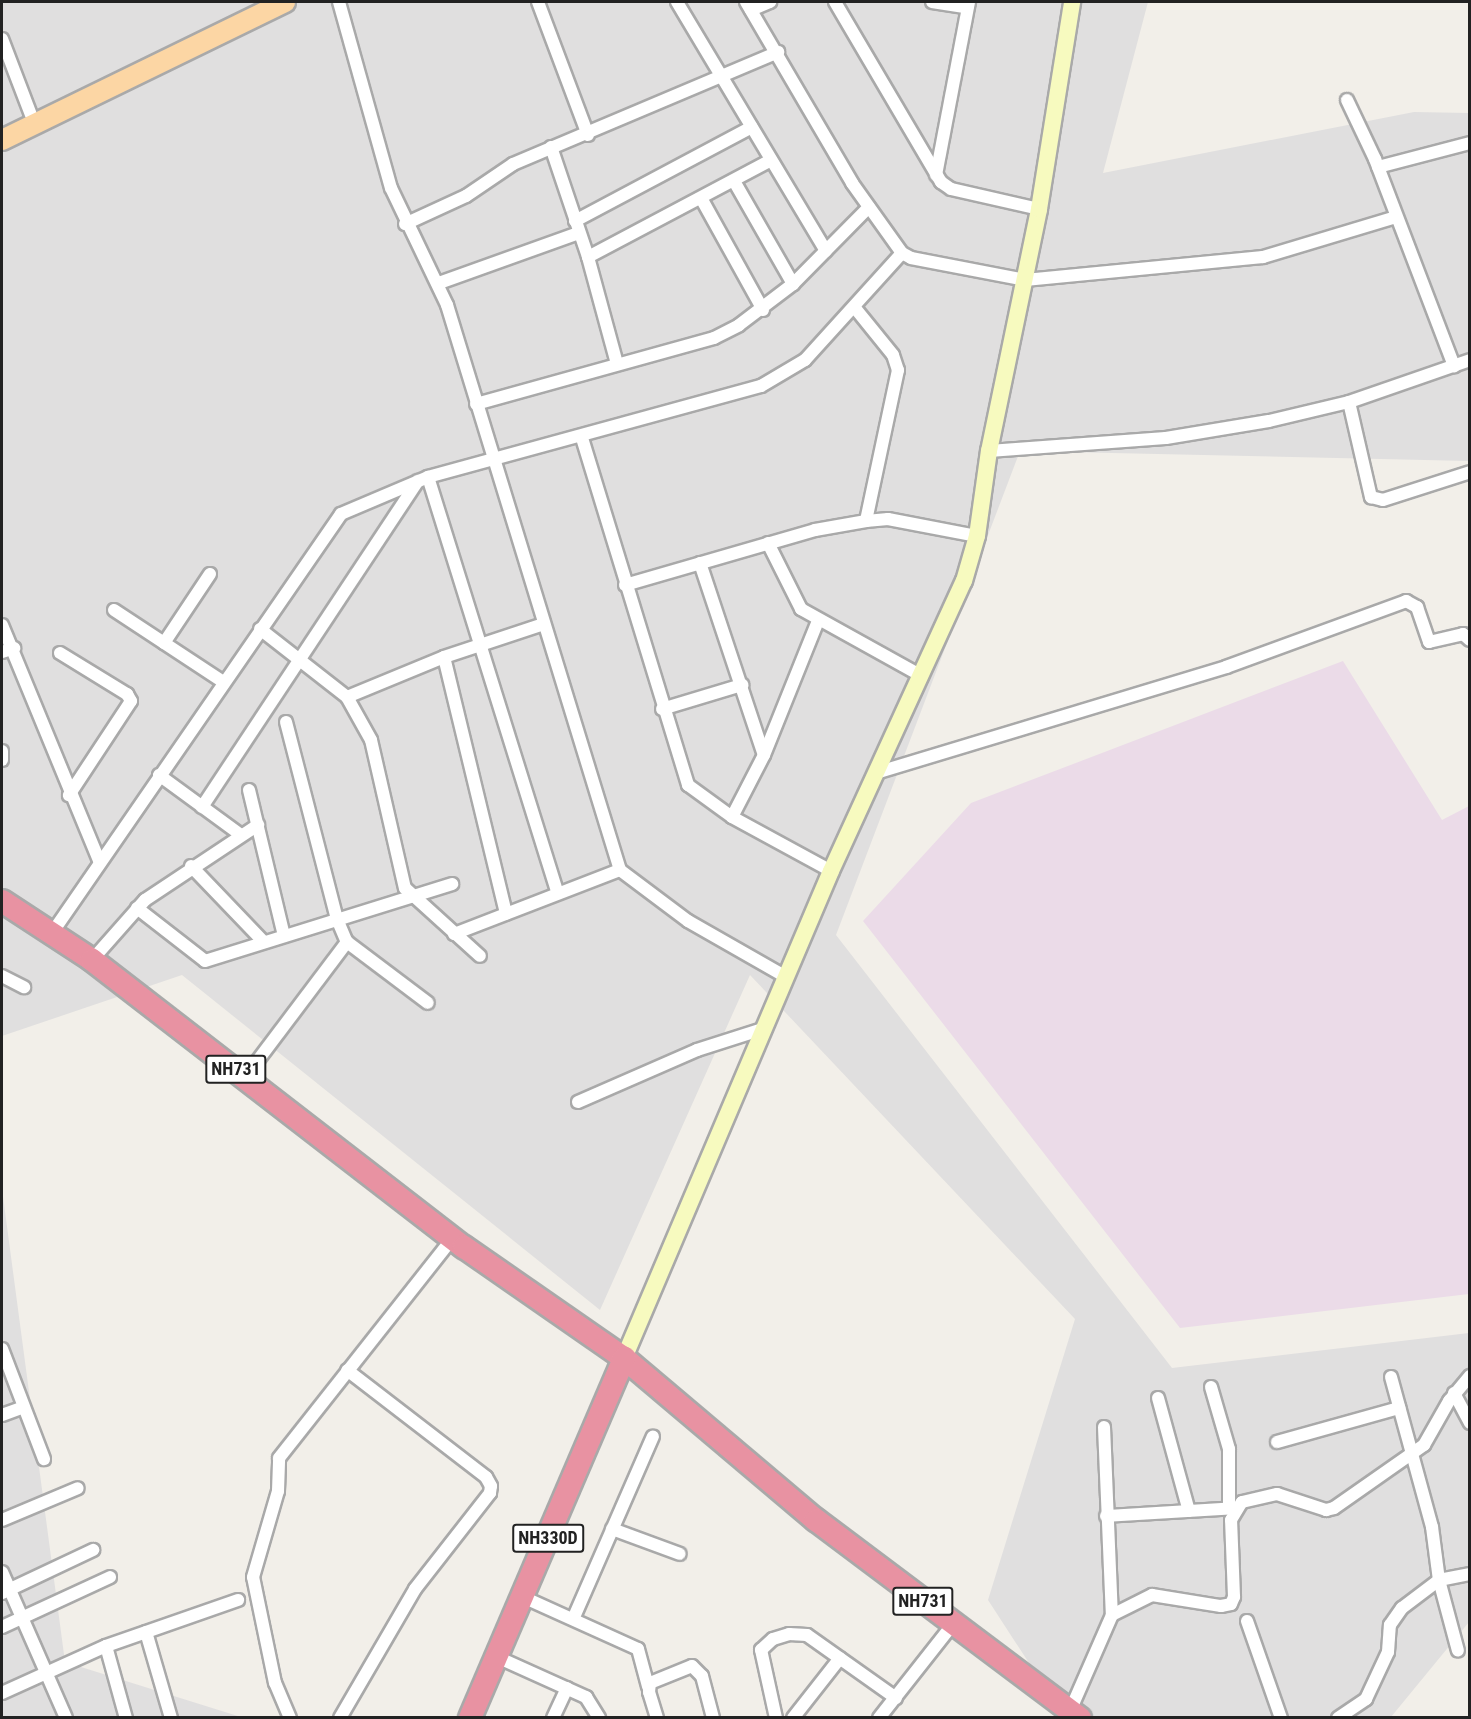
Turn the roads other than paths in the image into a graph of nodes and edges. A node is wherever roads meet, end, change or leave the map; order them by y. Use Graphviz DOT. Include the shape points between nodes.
graph roads {
  1 [pos="262,2"];
  2 [pos="285,2"];
  3 [pos="339,2"];
  4 [pos="538,2"];
  5 [pos="677,2"];
  6 [pos="770,2"];
  7 [pos="835,2"];
  8 [pos="933,2"];
  9 [pos="1072,2"];
  10 [pos="968,5"];
  11 [pos="748,6"];
  12 [pos="2,39"];
  13 [pos="778,52"];
  14 [pos="724,77"];
  15 [pos="1347,100"];
  16 [pos="31,114"];
  17 [pos="752,126"];
  18 [pos="2,129"];
  19 [pos="588,135"];
  20 [pos="2,140"];
  21 [pos="1470,143"];
  22 [pos="551,147"];
  23 [pos="771,160"];
  24 [pos="1378,167"];
  25 [pos="936,175"];
  26 [pos="734,181"];
  27 [pos="701,198"];
  28 [pos="870,207"];
  29 [pos="1039,209"];
  30 [pos="1396,217"];
  31 [pos="575,221"];
  32 [pos="405,224"];
  33 [pos="579,233"];
  34 [pos="826,251"];
  35 [pos="902,253"];
  36 [pos="588,257"];
  37 [pos="1025,280"];
  38 [pos="439,283"];
  39 [pos="793,284"];
  40 [pos="855,308"];
  41 [pos="763,310"];
  42 [pos="1470,360"];
  43 [pos="617,364"];
  44 [pos="1454,366"];
  45 [pos="1349,402"];
  46 [pos="476,404"];
  47 [pos="582,438"];
  48 [pos="989,451"];
  49 [pos="493,460"];
  50 [pos="1469,474"];
  51 [pos="424,478"];
  52 [pos="866,521"];
  53 [pos="977,536"];
  54 [pos="768,543"];
  55 [pos="700,563"];
  56 [pos="210,573"];
  57 [pos="625,585"];
  58 [pos="114,610"];
  59 [pos="818,621"];
  60 [pos="544,624"];
  61 [pos="2,625"];
  62 [pos="260,629"];
  63 [pos="1470,640"];
  64 [pos="164,643"];
  65 [pos="482,644"];
  66 [pos="8,650"];
  67 [pos="60,653"];
  68 [pos="444,657"];
  69 [pos="298,658"];
  70 [pos="922,676"];
  71 [pos="223,682"];
  72 [pos="742,685"];
  73 [pos="347,697"];
  74 [pos="662,709"];
  75 [pos="286,722"];
  76 [pos="2,751"];
  77 [pos="764,755"];
  78 [pos="2,760"];
  79 [pos="879,772"];
  80 [pos="159,775"];
  81 [pos="249,790"];
  82 [pos="69,795"];
  83 [pos="201,807"];
  84 [pos="732,818"];
  85 [pos="258,825"];
  86 [pos="241,835"];
  87 [pos="100,863"];
  88 [pos="191,866"];
  89 [pos="620,870"];
  90 [pos="831,872"];
  91 [pos="452,884"];
  92 [pos="557,892"];
  93 [pos="410,896"];
  94 [pos="2,903"];
  95 [pos="137,909"];
  96 [pos="506,914"];
  97 [pos="337,919"];
  98 [pos="52,933"];
  99 [pos="454,934"];
  100 [pos="285,936"];
  101 [pos="264,942"];
  102 [pos="347,942"];
  103 [pos="480,957"];
  104 [pos="92,960"];
  105 [pos="2,976"];
  106 [pos="786,976"];
  107 [pos="24,987"];
  108 [pos="428,1003"];
  109 [pos="763,1029"];
  110 [pos="246,1076"];
  111 [pos="578,1102"];
  112 [pos="458,1243"];
  113 [pos="2,1349"];
  114 [pos="621,1364"];
  115 [pos="347,1370"];
  116 [pos="1470,1376"];
  117 [pos="1391,1377"];
  118 [pos="1211,1387"];
  119 [pos="1454,1393"];
  120 [pos="1158,1398"];
  121 [pos="24,1407"];
  122 [pos="1399,1408"];
  123 [pos="2,1415"];
  124 [pos="1470,1423"];
  125 [pos="1104,1427"];
  126 [pos="653,1436"];
  127 [pos="1277,1442"];
  128 [pos="1413,1455"];
  129 [pos="44,1459"];
  130 [pos="78,1488"];
  131 [pos="1232,1508"];
  132 [pos="1189,1511"];
  133 [pos="1107,1516"];
  134 [pos="2,1520"];
  135 [pos="612,1529"];
  136 [pos="93,1550"];
  137 [pos="680,1554"];
  138 [pos="2,1572"];
  139 [pos="1470,1574"];
  140 [pos="110,1577"];
  141 [pos="1439,1580"];
  142 [pos="6,1591"];
  143 [pos="523,1597"];
  144 [pos="238,1600"];
  145 [pos="1113,1615"];
  146 [pos="574,1617"];
  147 [pos="24,1618"];
  148 [pos="1247,1621"];
  149 [pos="953,1624"];
  150 [pos="2,1628"];
  151 [pos="146,1632"];
  152 [pos="106,1646"];
  153 [pos="1458,1651"];
  154 [pos="496,1657"];
  155 [pos="840,1658"];
  156 [pos="46,1673"];
  157 [pos="648,1687"];
  158 [pos="567,1688"];
  159 [pos="2,1693"];
  160 [pos="896,1698"];
  161 [pos="1075,1714"];
  162 [pos="66,1718"];
  163 [pos="126,1718"];
  164 [pos="171,1718"];
  165 [pos="290,1718"];
  166 [pos="340,1718"];
  167 [pos="470,1718"];
  168 [pos="553,1718"];
  169 [pos="599,1718"];
  170 [pos="657,1718"];
  171 [pos="713,1718"];
  172 [pos="776,1718"];
  173 [pos="793,1718"];
  174 [pos="879,1718"];
  175 [pos="1281,1718"];
  176 [pos="1338,1718"];
  1 -- 16 [label="main road"];
  2 -- 20 [label="main road"];
  3 -- 32 [label="street"];
  4 -- 19 [label="street"];
  5 -- 14 [label="street"];
  6 -- 11 [label="street"];
  7 -- 25 [label="street"];
  8 -- 10 [label="street"];
  9 -- 29 [label="street"];
  10 -- 25 [label="street"];
  11 -- 13 [label="street"];
  12 -- 16 [label="street"];
  13 -- 14 [label="street"];
  13 -- 28 [label="street"];
  14 -- 17 [label="street"];
  14 -- 19 [label="street"];
  15 -- 24 [label="street"];
  16 -- 18 [label="main road"];
  17 -- 23 [label="street"];
  17 -- 31 [label="street"];
  19 -- 22 [label="street"];
  21 -- 24 [label="street"];
  22 -- 31 [label="street"];
  22 -- 32 [label="street" via="513,164 444,207"];
  23 -- 26 [label="street"];
  23 -- 34 [label="street"];
  24 -- 30 [label="street"];
  25 -- 29 [label="street" via="951,189"];
  26 -- 27 [label="street"];
  26 -- 39 [label="street"];
  27 -- 36 [label="street"];
  27 -- 41 [label="street"];
  28 -- 34 [label="street"];
  28 -- 35 [label="street"];
  29 -- 37 [label="street"];
  30 -- 37 [label="street" via="1263,257"];
  30 -- 44 [label="street"];
  31 -- 33 [label="street"];
  32 -- 38 [label="street"];
  33 -- 36 [label="street"];
  33 -- 38 [label="street"];
  34 -- 39 [label="street"];
  35 -- 37 [label="street"];
  35 -- 40 [label="street"];
  36 -- 43 [label="street"];
  37 -- 48 [label="street"];
  38 -- 46 [label="street"];
  39 -- 41 [label="street"];
  40 -- 47 [label="street" via="806,360 761,386"];
  40 -- 52 [label="street" via="893,355 898,370"];
  41 -- 43 [label="street" via="714,338"];
  42 -- 44 [label="street"];
  43 -- 46 [label="street"];
  44 -- 45 [label="street"];
  45 -- 48 [label="street" via="1269,421 1166,438"];
  45 -- 50 [label="street" via="1371,497 1383,500"];
  46 -- 49 [label="street"];
  47 -- 49 [label="street"];
  47 -- 57 [label="street"];
  48 -- 53 [label="street"];
  49 -- 51 [label="street"];
  49 -- 60 [label="street"];
  51 -- 62 [label="street" via="340,514"];
  51 -- 65 [label="street"];
  51 -- 69 [label="street"];
  52 -- 53 [label="street" via="888,519"];
  52 -- 54 [label="street"];
  53 -- 70 [label="street" via="963,581"];
  54 -- 55 [label="street"];
  54 -- 59 [label="street" via="797,604"];
  55 -- 57 [label="street"];
  55 -- 72 [label="street"];
  56 -- 64 [label="street"];
  57 -- 74 [label="street"];
  58 -- 64 [label="street"];
  59 -- 70 [label="street"];
  59 -- 77 [label="street"];
  60 -- 65 [label="street"];
  60 -- 89 [label="street"];
  61 -- 66 [label="street"];
  62 -- 69 [label="street"];
  62 -- 71 [label="street"];
  63 -- 79 [label="street" via="1463,634 1429,642 1418,607 1406,601 1181,682"];
  64 -- 71 [label="street"];
  65 -- 68 [label="street"];
  65 -- 92 [label="street"];
  66 -- 82 [label="street"];
  67 -- 82 [label="street" via="127,694 131,701"];
  68 -- 73 [label="street"];
  68 -- 96 [label="street"];
  69 -- 73 [label="street"];
  69 -- 83 [label="street"];
  70 -- 79 [label="street"];
  71 -- 80 [label="street"];
  72 -- 74 [label="street"];
  72 -- 77 [label="street"];
  73 -- 93 [label="street" via="371,740"];
  74 -- 84 [label="street" via="688,785"];
  75 -- 97 [label="street"];
  76 -- 78 [label="street"];
  77 -- 84 [label="street"];
  79 -- 90 [label="street"];
  80 -- 83 [label="street"];
  80 -- 87 [label="street"];
  81 -- 85 [label="street"];
  82 -- 87 [label="street"];
  83 -- 86 [label="street"];
  84 -- 90 [label="street"];
  85 -- 86 [label="street"];
  85 -- 100 [label="street"];
  86 -- 88 [label="street"];
  87 -- 98 [label="street"];
  88 -- 95 [label="street"];
  88 -- 101 [label="street"];
  89 -- 92 [label="street"];
  89 -- 106 [label="street" via="688,921"];
  90 -- 106 [label="street"];
  91 -- 93 [label="street"];
  92 -- 96 [label="street"];
  93 -- 97 [label="street"];
  93 -- 99 [label="street"];
  94 -- 98 [label="highway, NH731"];
  95 -- 101 [label="street" via="205,961"];
  95 -- 104 [label="street"];
  96 -- 99 [label="street"];
  97 -- 100 [label="street"];
  97 -- 102 [label="street"];
  98 -- 104 [label="highway, NH731"];
  99 -- 103 [label="street"];
  100 -- 101 [label="street"];
  102 -- 108 [label="street"];
  102 -- 110 [label="street"];
  104 -- 110 [label="highway, NH731"];
  105 -- 107 [label="street"];
  106 -- 109 [label="street"];
  109 -- 111 [label="street" via="697,1050"];
  109 -- 114 [label="street"];
  110 -- 112 [label="highway, NH731"];
  112 -- 114 [label="highway, NH731" via="485,1271"];
  112 -- 115 [label="street"];
  113 -- 121 [label="street"];
  114 -- 143 [label="highway, NH330D"];
  114 -- 149 [label="highway, NH731" via="745,1470 768,1480"];
  115 -- 165 [label="street" via="279,1458 278,1491 254,1567 274,1683"];
  115 -- 166 [label="street" via="486,1477 491,1486 490,1493 419,1582"];
  116 -- 119 [label="street"];
  117 -- 122 [label="street"];
  118 -- 131 [label="street" via="1229,1449"];
  119 -- 124 [label="street"];
  119 -- 128 [label="street" via="1435,1430"];
  120 -- 132 [label="street"];
  121 -- 123 [label="street"];
  121 -- 129 [label="street"];
  122 -- 127 [label="street"];
  122 -- 128 [label="street"];
  125 -- 133 [label="street"];
  126 -- 135 [label="street"];
  128 -- 131 [label="street" via="1334,1508 1326,1510 1277,1494"];
  128 -- 141 [label="street" via="1432,1527"];
  130 -- 134 [label="street"];
  131 -- 132 [label="street"];
  131 -- 145 [label="street" via="1231,1604 1221,1606 1152,1595"];
  132 -- 133 [label="street"];
  133 -- 145 [label="street"];
  135 -- 137 [label="street"];
  135 -- 146 [label="street"];
  136 -- 142 [label="street"];
  138 -- 142 [label="street"];
  139 -- 141 [label="street"];
  140 -- 147 [label="street"];
  141 -- 153 [label="street"];
  141 -- 176 [label="street" via="1396,1616 1390,1625 1388,1652 1366,1699"];
  142 -- 147 [label="street"];
  143 -- 146 [label="street"];
  143 -- 154 [label="highway, NH330D"];
  144 -- 151 [label="street"];
  145 -- 161 [label="street"];
  146 -- 157 [label="street" via="638,1649"];
  147 -- 150 [label="street"];
  147 -- 156 [label="street"];
  148 -- 175 [label="street"];
  149 -- 160 [label="street"];
  149 -- 161 [label="highway, NH731"];
  151 -- 152 [label="street"];
  151 -- 164 [label="street"];
  152 -- 156 [label="street"];
  152 -- 163 [label="street"];
  154 -- 158 [label="street"];
  154 -- 167 [label="highway, NH330D"];
  155 -- 160 [label="street"];
  155 -- 172 [label="street" via="801,1633 764,1645 760,1655"];
  155 -- 173 [label="street"];
  156 -- 159 [label="street"];
  156 -- 162 [label="street"];
  157 -- 170 [label="street"];
  157 -- 171 [label="street" via="655,1678 687,1666 696,1667"];
  158 -- 168 [label="street"];
  158 -- 169 [label="street" via="586,1697"];
  160 -- 174 [label="street"];
}
